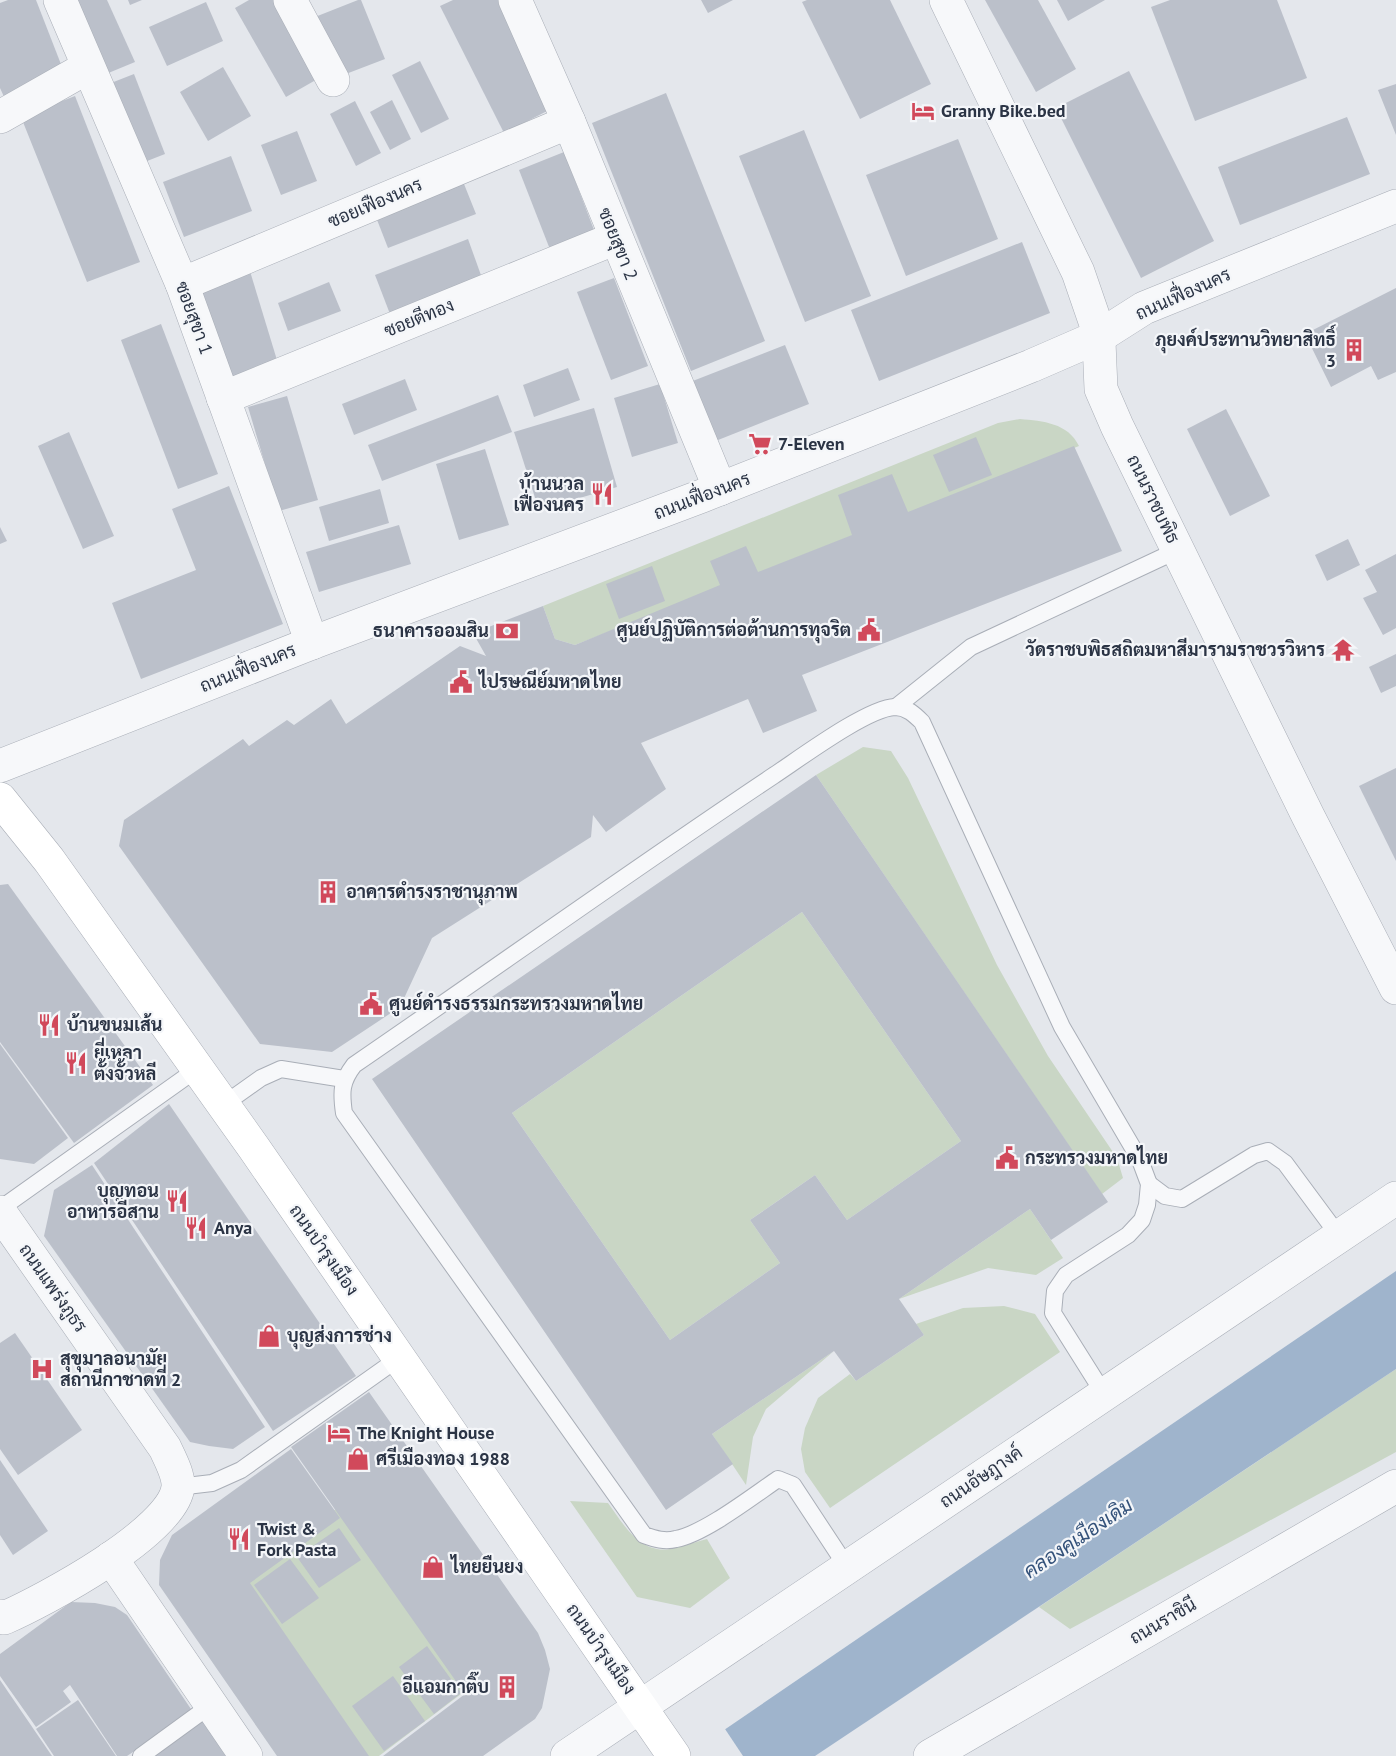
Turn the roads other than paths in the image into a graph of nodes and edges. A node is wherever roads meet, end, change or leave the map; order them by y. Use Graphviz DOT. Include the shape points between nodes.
graph roads {
  1 [pos="60,0"];
  2 [pos="290,0"];
  3 [pos="515,0"];
  4 [pos="946,0"];
  5 [pos="88,67"];
  6 [pos="333,80"];
  7 [pos="0,117"];
  8 [pos="569,122"];
  9 [pos="1396,206"];
  10 [pos="616,238"];
  11 [pos="182,284"];
  12 [pos="1101,336"];
  13 [pos="223,398"];
  14 [pos="720,489"];
  15 [pos="1178,550"];
  16 [pos="312,643"];
  17 [pos="896,707"];
  18 [pos="0,766"];
  19 [pos="0,799"];
  20 [pos="1396,988"];
  21 [pos="197,1069"];
  22 [pos="344,1079"];
  23 [pos="223,1106"];
  24 [pos="1149,1184"];
  25 [pos="1396,1198"];
  26 [pos="0,1211"];
  27 [pos="1339,1236"];
  28 [pos="399,1358"];
  29 [pos="1104,1394"];
  30 [pos="1396,1486"];
  31 [pos="178,1487"];
  32 [pos="111,1558"];
  33 [pos="848,1567"];
  34 [pos="0,1616"];
  35 [pos="211,1705"];
  36 [pos="640,1706"];
  37 [pos="670,1749"];
  38 [pos="141,1756"];
  39 [pos="246,1756"];
  40 [pos="567,1756"];
  41 [pos="930,1756"];
  1 -- 5 [label="street, ซอยสุขา 1"];
  2 -- 6 [label="street"];
  3 -- 8 [label="street, ซอยสุขา 2"];
  4 -- 12 [label="street, ถนนราชบพิธ" via="1078,272"];
  5 -- 7 [label="street"];
  5 -- 11 [label="street, ซอยสุขา 1"];
  8 -- 10 [label="street, ซอยสุขา 2"];
  8 -- 11 [label="street, ซอยเฟืองนคร"];
  9 -- 12 [label="street, ถนนเฟื่องนคร" via="1144,308"];
  10 -- 13 [label="street, ซอยตีทอง"];
  10 -- 14 [label="street, ซอยสุขา 2"];
  11 -- 13 [label="street, ซอยสุขา 1"];
  12 -- 14 [label="street, ถนนเฟื่องนคร"];
  12 -- 15 [label="street, ถนนราชบพิธ" via="1101,389"];
  13 -- 16 [label="street, ซอยสุขา 1"];
  14 -- 16 [label="street, ถนนเฟื่องนคร"];
  15 -- 17 [label="lane" via="971,647"];
  15 -- 20 [label="street, ถนนราชบพิธ"];
  16 -- 18 [label="street, ถนนเฟื่องนคร"];
  17 -- 22 [label="lane" via="844,728 732,803 354,1065"];
  17 -- 24 [label="lane" via="912,712 922,722 1062,1027 1140,1160"];
  19 -- 21 [label="main road, ถนนบำรุงเมือง" via="50,860"];
  21 -- 23 [label="main road, ถนนบำรุงเมือง"];
  21 -- 26 [label="lane, ถนนแพร่งภูธร"];
  22 -- 23 [label="lane" via="281,1069 261,1078"];
  22 -- 33 [label="lane" via="344,1113 644,1535 676,1540 698,1532 778,1479 793,1485"];
  23 -- 28 [label="main road, ถนนบำรุงเมือง"];
  24 -- 27 [label="lane" via="1165,1196 1182,1199 1254,1155 1268,1151 1285,1163"];
  24 -- 29 [label="lane" via="1142,1220 1128,1235 1066,1275 1054,1292 1053,1313"];
  25 -- 27 [label="street, ถนนอัษฎางค์"];
  26 -- 31 [label="street, ถนนแพร่งภูธร" via="165,1448"];
  27 -- 29 [label="street, ถนนอัษฎางค์"];
  28 -- 31 [label="lane" via="241,1470 212,1483"];
  28 -- 36 [label="main road, ถนนบำรุงเมือง"];
  29 -- 33 [label="street, ถนนอัษฎางค์"];
  30 -- 41 [label="street, ถนนราชินี"];
  31 -- 32 [label="street" via="167,1512"];
  32 -- 34 [label="street" via="33,1605 4,1618"];
  32 -- 35 [label="street"];
  33 -- 36 [label="street, ถนนอัษฎางค์"];
  35 -- 38 [label="lane"];
  35 -- 39 [label="street"];
  36 -- 37 [label="main road, ถนนบำรุงเมือง"];
  36 -- 40 [label="street, ถนนอัษฎางค์"];
}
